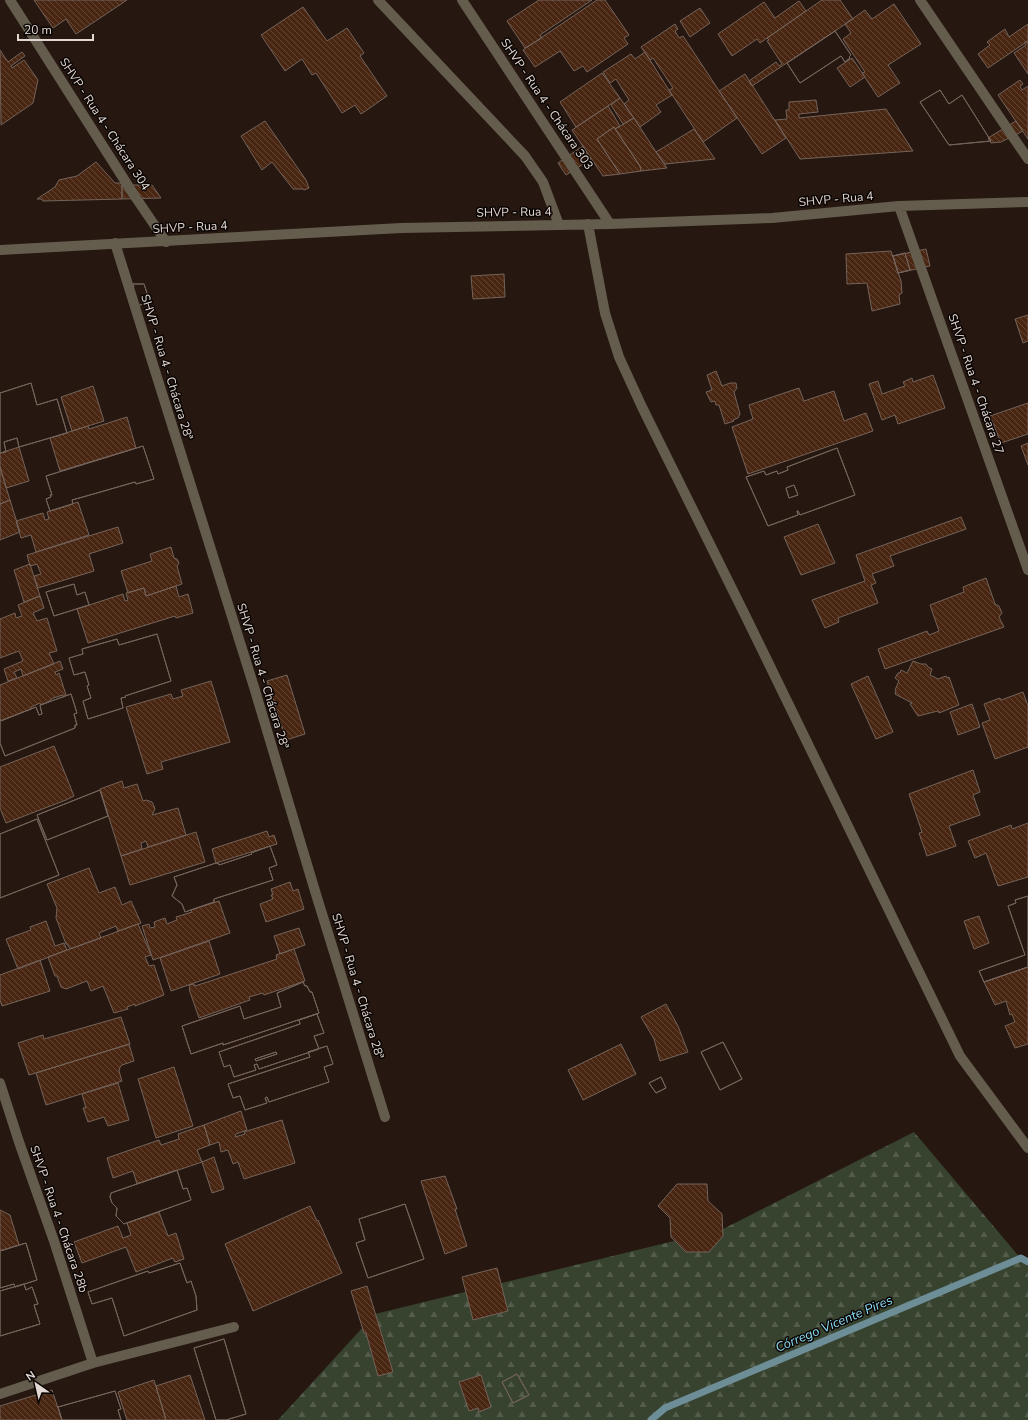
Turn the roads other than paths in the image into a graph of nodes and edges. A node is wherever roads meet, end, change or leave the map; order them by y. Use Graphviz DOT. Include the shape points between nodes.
graph roads {
  1 [pos="10,0"];
  2 [pos="378,0"];
  3 [pos="462,0"];
  4 [pos="920,0"];
  5 [pos="1028,159"];
  6 [pos="1028,202"];
  7 [pos="899,206"];
  8 [pos="588,224"];
  9 [pos="610,224"];
  10 [pos="559,225"];
  11 [pos="166,242"];
  12 [pos="115,243"];
  13 [pos="0,250"];
  14 [pos="1028,570"];
  15 [pos="0,1082"];
  16 [pos="385,1117"];
  17 [pos="1028,1148"];
  18 [pos="234,1327"];
  19 [pos="94,1363"];
  20 [pos="0,1394"];
  1 -- 11 [label="street, SHVP - Rua 4 - Chácara 304"];
  2 -- 10 [label="street" via="525,156 543,182"];
  3 -- 9 [label="street, SHVP - Rua 4 - Chácara 303"];
  4 -- 5 [label="street"];
  6 -- 7 [label="street, SHVP - Rua 4"];
  7 -- 9 [label="street, SHVP - Rua 4" via="772,218"];
  7 -- 14 [label="street, SHVP - Rua 4 - Chácara 27"];
  8 -- 9 [label="street, SHVP - Rua 4"];
  8 -- 10 [label="street, SHVP - Rua 4"];
  8 -- 17 [label="street" via="605,313 618,357 960,1056"];
  10 -- 11 [label="street, SHVP - Rua 4" via="401,228"];
  11 -- 12 [label="street, SHVP - Rua 4"];
  12 -- 13 [label="street, SHVP - Rua 4"];
  12 -- 16 [label="street, SHVP - Rua 4 - Chácara 28ª"];
  15 -- 19 [label="street, SHVP - Rua 4 - Chácara 28b"];
  18 -- 19 [label="street"];
  19 -- 20 [label="street"];
}
